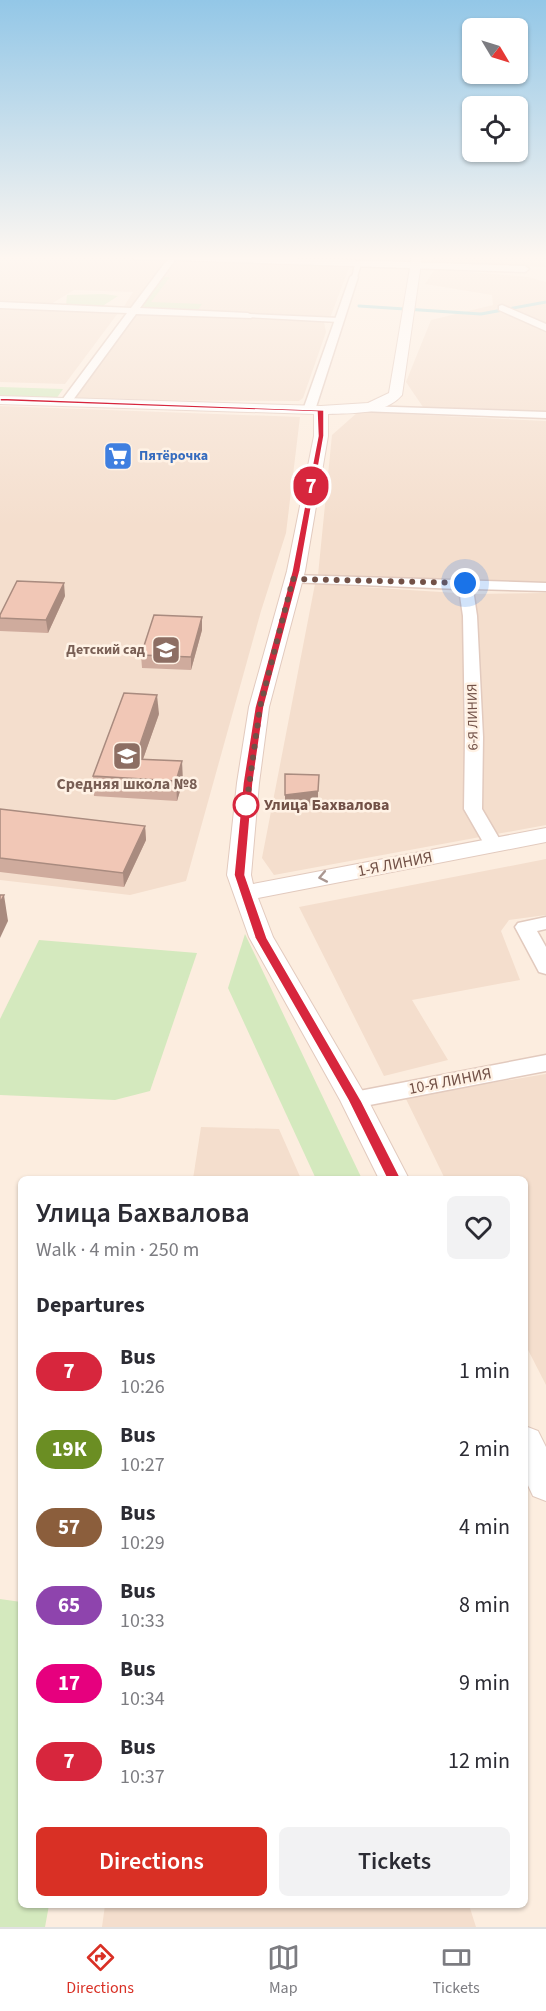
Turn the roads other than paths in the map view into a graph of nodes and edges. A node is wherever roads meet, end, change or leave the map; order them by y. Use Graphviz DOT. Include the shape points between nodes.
graph roads {
  1 [pos="107,346"];
  2 [pos="332,346"];
  3 [pos="403,346"];
  4 [pos="0,400"];
  5 [pos="66,402"];
  6 [pos="364,409"];
  7 [pos="315,410"];
  8 [pos="546,415"];
  9 [pos="293,579"];
  10 [pos="465,583"];
  11 [pos="546,586"];
  12 [pos="546,835"];
  13 [pos="494,845"];
  14 [pos="244,893"];
  15 [pos="546,923"];
  16 [pos="546,967"];
  17 [pos="546,1063"];
  18 [pos="354,1100"];
  19 [pos="392,1176"];
  20 [pos="528,1448"];
  21 [pos="546,1484"];
  1 -- 5 [label="street"];
  2 -- 7 [label="street"];
  3 -- 6 [label="street" via="395,395"];
  4 -- 5 [label="street"];
  5 -- 7 [label="street"];
  6 -- 7 [label="street"];
  6 -- 8 [label="street"];
  7 -- 9 [label="street" via="321,436"];
  9 -- 10 [label="street"];
  9 -- 14 [label="street" via="260,707 248,783 239,875"];
  10 -- 11 [label="street"];
  10 -- 13 [label="street, 6-Я ЛИНИЯ" via="474,737 473,809"];
  12 -- 13 [label="street, 1-Я ЛИНИЯ"];
  13 -- 14 [label="street, 1-Я ЛИНИЯ, one-way"];
  14 -- 18 [label="street" via="261,938"];
  15 -- 16 [label="street" via="525,927"];
  17 -- 18 [label="street, 10-Я ЛИНИЯ"];
  18 -- 19 [label="street"];
  20 -- 21 [label="street"];
}
